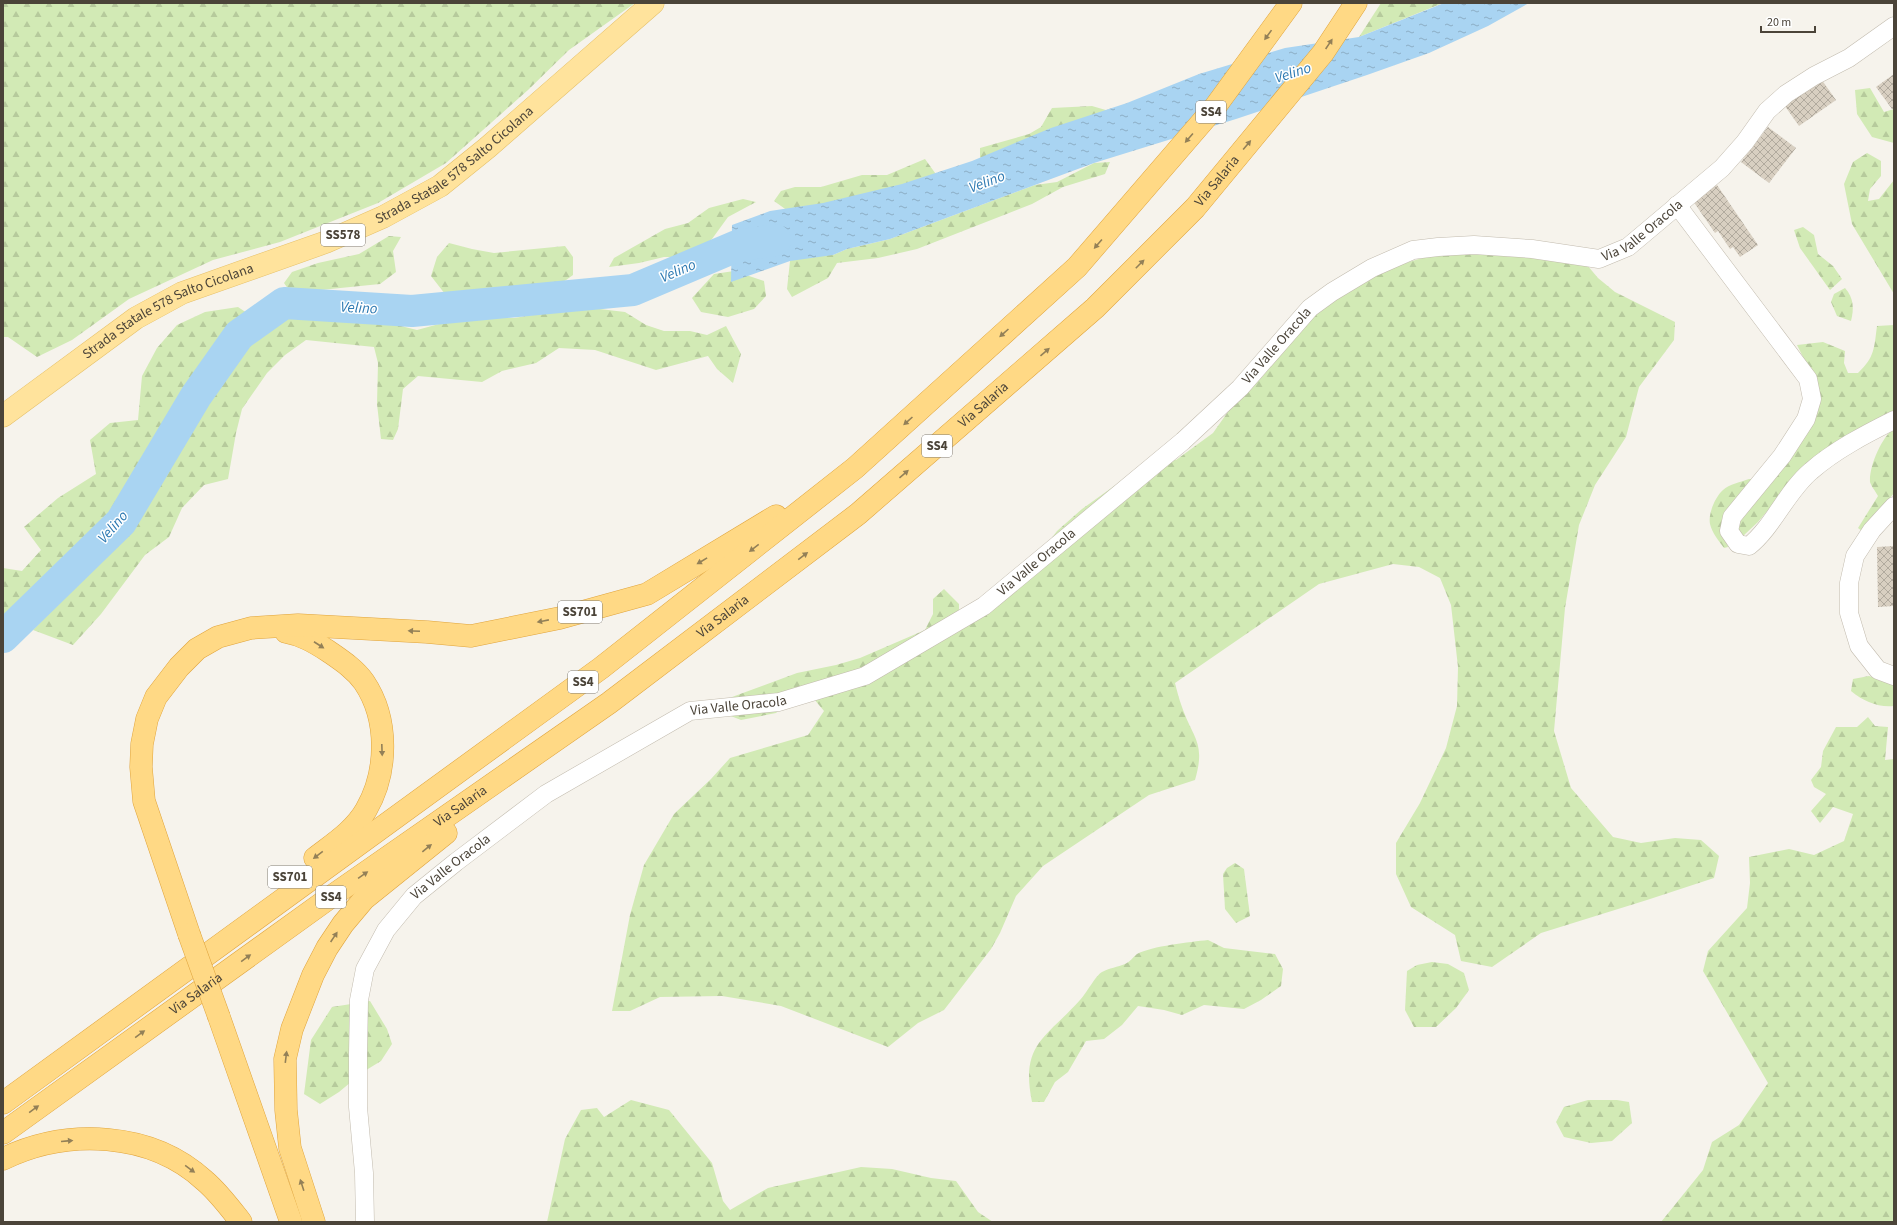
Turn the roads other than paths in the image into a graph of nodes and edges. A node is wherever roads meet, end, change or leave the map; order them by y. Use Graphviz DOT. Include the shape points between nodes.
graph roads {
  1 [pos="653,3"];
  2 [pos="1291,3"];
  3 [pos="1356,3"];
  4 [pos="1894,26"];
  5 [pos="1677,205"];
  6 [pos="3,416"];
  7 [pos="1894,420"];
  8 [pos="855,468"];
  9 [pos="1894,506"];
  10 [pos="270,628"];
  11 [pos="1894,676"];
  12 [pos="609,703"];
  13 [pos="10,1098"];
  14 [pos="3,1133"];
  15 [pos="3,1159"];
  16 [pos="241,1222"];
  17 [pos="291,1222"];
  18 [pos="314,1222"];
  19 [pos="365,1222"];
  1 -- 6 [label="main road, Strada Statale 578 Salto Cicolana / SS578" via="488,148 440,186 383,218 326,242 182,293 136,318"];
  2 -- 8 [label="highway, Via Salaria / SS4, one-way" via="1215,107 1077,267"];
  12 -- 3 [label="highway, Via Salaria / SS4, one-way" via="858,514 1095,308 1195,208 1323,53"];
  4 -- 5 [label="street, Via Valle Oracola" via="1849,58 1786,94 1767,111 1722,168"];
  5 -- 7 [label="street" via="1808,379 1812,399 1806,419 1782,456 1732,517 1729,530 1738,544 1749,546 1760,537 1773,516 1810,471 1860,438"];
  5 -- 19 [label="street, Via Valle Oracola" via="1628,247 1599,259 1532,249 1474,245 1413,250 1372,268 1310,308 1240,388 1200,425 984,606 865,676 779,702 690,711 546,794 456,862 414,896 386,930 365,969 359,1000 358,1108 364,1173"];
  8 -- 10 [label="highway, SS701, one-way" via="647,594 560,618 471,636 298,625"];
  8 -- 13 [label="highway, Via Salaria / SS4, one-way" via="601,668"];
  9 -- 11 [label="street" via="1872,530 1855,556 1849,583 1849,613 1859,646 1878,670"];
  10 -- 13 [label="highway, SS701, one-way" via="295,633 312,640 347,663 364,682 377,706 382,765 376,790 365,812 349,832 138,994"];
  10 -- 17 [label="highway, SS701, bridge" via="251,628 218,637 197,649 179,667 156,697 147,719 141,767 144,801"];
  14 -- 12 [label="highway, Via Salaria / SS4, one-way" via="326,901"];
  18 -- 12 [label="highway, one-way" via="290,1148 285,1059 301,1002 327,948 364,898"];
  15 -- 16 [label="highway, one-way" via="22,1150 57,1142 119,1140 153,1149 180,1162 205,1180"];
}
